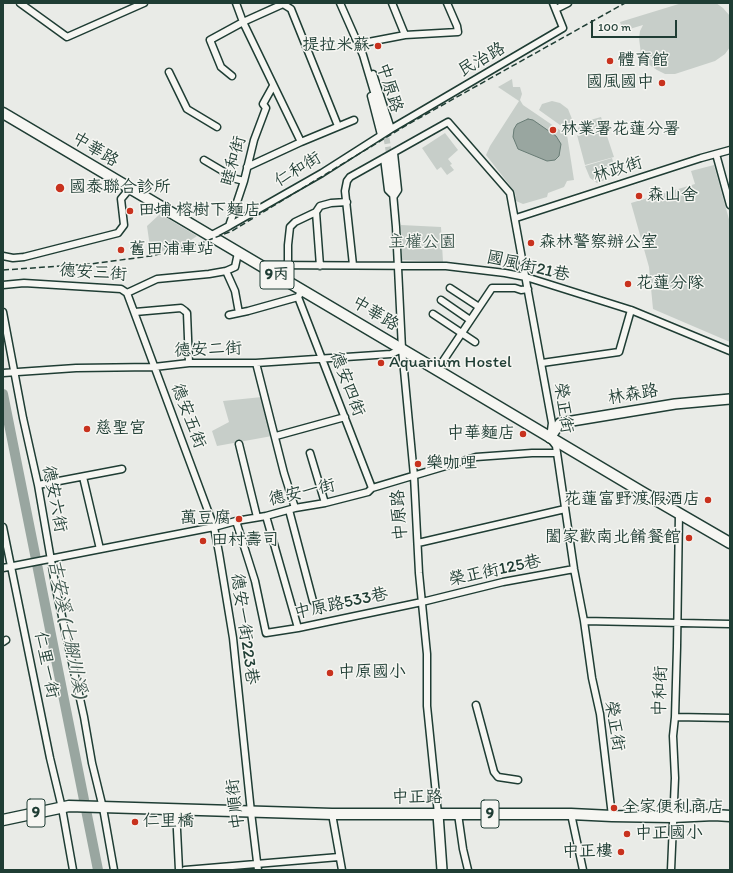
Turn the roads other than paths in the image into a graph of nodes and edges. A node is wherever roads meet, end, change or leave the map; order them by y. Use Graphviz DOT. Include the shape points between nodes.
graph roads {
  1 [pos="20,3"];
  2 [pos="144,3"];
  3 [pos="236,3"];
  4 [pos="340,3"];
  5 [pos="392,3"];
  6 [pos="447,3"];
  7 [pos="553,3"];
  8 [pos="568,3"];
  9 [pos="133,6"];
  10 [pos="556,9"];
  11 [pos="243,22"];
  12 [pos="405,36"];
  13 [pos="358,44"];
  14 [pos="363,55"];
  15 [pos="169,72"];
  16 [pos="232,76"];
  17 [pos="273,86"];
  18 [pos="3,113"];
  19 [pos="354,120"];
  20 [pos="338,126"];
  21 [pos="217,127"];
  22 [pos="388,129"];
  23 [pos="381,136"];
  24 [pos="301,142"];
  25 [pos="730,150"];
  26 [pos="394,153"];
  27 [pos="716,154"];
  28 [pos="387,158"];
  29 [pos="204,160"];
  30 [pos="247,167"];
  31 [pos="244,181"];
  32 [pos="126,186"];
  33 [pos="394,196"];
  34 [pos="347,202"];
  35 [pos="730,205"];
  36 [pos="316,212"];
  37 [pos="516,218"];
  38 [pos="229,226"];
  39 [pos="210,236"];
  40 [pos="238,253"];
  41 [pos="3,256"];
  42 [pos="261,265"];
  43 [pos="288,265"];
  44 [pos="353,265"];
  45 [pos="320,266"];
  46 [pos="398,266"];
  47 [pos="226,271"];
  48 [pos="526,277"];
  49 [pos="3,285"];
  50 [pos="450,288"];
  51 [pos="528,289"];
  52 [pos="127,293"];
  53 [pos="300,294"];
  54 [pos="441,300"];
  55 [pos="479,308"];
  56 [pos="631,310"];
  57 [pos="3,312"];
  58 [pos="135,312"];
  59 [pos="239,313"];
  60 [pos="433,314"];
  61 [pos="228,315"];
  62 [pos="470,320"];
  63 [pos="461,333"];
  64 [pos="475,342"];
  65 [pos="402,349"];
  66 [pos="730,351"];
  67 [pos="321,358"];
  68 [pos="189,363"];
  69 [pos="256,363"];
  70 [pos="542,363"];
  71 [pos="154,367"];
  72 [pos="437,370"];
  73 [pos="14,372"];
  74 [pos="3,373"];
  75 [pos="730,399"];
  76 [pos="345,417"];
  77 [pos="276,436"];
  78 [pos="550,438"];
  79 [pos="239,444"];
  80 [pos="310,453"];
  81 [pos="556,453"];
  82 [pos="122,469"];
  83 [pos="414,476"];
  84 [pos="83,477"];
  85 [pos="38,485"];
  86 [pos="372,488"];
  87 [pos="325,503"];
  88 [pos="565,508"];
  89 [pos="292,509"];
  90 [pos="678,513"];
  91 [pos="266,516"];
  92 [pos="257,517"];
  93 [pos="236,521"];
  94 [pos="3,527"];
  95 [pos="214,527"];
  96 [pos="418,543"];
  97 [pos="730,543"];
  98 [pos="100,549"];
  99 [pos="51,559"];
  100 [pos="12,566"];
  101 [pos="3,568"];
  102 [pos="574,569"];
  103 [pos="313,601"];
  104 [pos="422,602"];
  105 [pos="584,621"];
  106 [pos="677,622"];
  107 [pos="730,624"];
  108 [pos="298,628"];
  109 [pos="476,706"];
  110 [pos="675,717"];
  111 [pos="730,718"];
  112 [pos="242,734"];
  113 [pos="518,780"];
  114 [pos="65,807"];
  115 [pos="103,808"];
  116 [pos="176,810"];
  117 [pos="251,812"];
  118 [pos="332,814"];
  119 [pos="438,814"];
  120 [pos="458,814"];
  121 [pos="571,814"];
  122 [pos="612,816"];
  123 [pos="730,816"];
  124 [pos="673,817"];
  125 [pos="3,820"];
  126 [pos="339,857"];
  127 [pos="258,867"];
  128 [pos="72,870"];
  129 [pos="114,870"];
  130 [pos="179,870"];
  131 [pos="185,870"];
  132 [pos="342,870"];
  133 [pos="442,870"];
  134 [pos="468,870"];
  135 [pos="583,870"];
  136 [pos="671,870"];
  1 -- 9 [label="street" via="67,37"];
  2 -- 9 [label="street"];
  3 -- 11 [label="street"];
  4 -- 13 [label="street"];
  5 -- 12 [label="street"];
  6 -- 12 [label="street" via="458,32"];
  7 -- 10 [label="street, 民治路"];
  8 -- 10 [label="street"];
  10 -- 22 [label="street, 民治路" via="563,28"];
  11 -- 16 [label="street" via="210,40 221,68"];
  11 -- 17 [label="street"];
  11 -- 20 [label="street" via="283,4 291,9"];
  12 -- 13 [label="street"];
  13 -- 14 [label="street"];
  14 -- 22 [label="street, 中原路"];
  14 -- 23 [label="street"];
  15 -- 21 [label="street" via="188,109"];
  17 -- 24 [label="street"];
  17 -- 30 [label="street, 睦和街" via="263,104 266,108"];
  18 -- 32 [label="main road, 中華路 / 9丙"];
  19 -- 20 [label="street"];
  20 -- 24 [label="street"];
  22 -- 23 [label="street, 仁和街"];
  23 -- 38 [label="street, 仁和街"];
  24 -- 30 [label="street"];
  25 -- 27 [label="street, 林政街"];
  26 -- 28 [label="street, 榮正街"];
  26 -- 33 [label="street" via="398,190"];
  26 -- 37 [label="street, 榮正街" via="448,122 510,193"];
  27 -- 35 [label="street"];
  27 -- 37 [label="street, 林政街"];
  28 -- 33 [label="street, 中原路"];
  28 -- 34 [label="street, 榮正街" via="350,177 346,186"];
  29 -- 31 [label="street"];
  30 -- 31 [label="street, 睦和街"];
  31 -- 38 [label="street, 睦和街"];
  32 -- 39 [label="main road, 中華路 / 9丙"];
  32 -- 41 [label="street" via="126,193 121,199 124,225 118,234 24,257"];
  33 -- 46 [label="street, 中原路"];
  34 -- 36 [label="street" via="320,206"];
  34 -- 44 [label="street"];
  36 -- 43 [label="street" via="290,227"];
  36 -- 45 [label="street"];
  37 -- 48 [label="street, 榮正街"];
  38 -- 39 [label="street"];
  39 -- 40 [label="main road, 中華路 / 9丙"];
  40 -- 42 [label="main road, 中華路 / 9丙"];
  40 -- 47 [label="street" via="235,267"];
  42 -- 43 [label="street, 國風街21巷"];
  42 -- 53 [label="main road, 中華路 / 9丙"];
  43 -- 45 [label="street, 國風街21巷"];
  44 -- 45 [label="street, 國風街21巷"];
  44 -- 46 [label="street, 國風街21巷"];
  46 -- 48 [label="street, 國風街21巷" via="446,266 490,270"];
  46 -- 65 [label="street, 中原路"];
  47 -- 52 [label="street, 德安三街" via="157,279"];
  47 -- 59 [label="street" via="235,291"];
  48 -- 51 [label="street, 榮正街"];
  48 -- 56 [label="street, 國風街21巷"];
  49 -- 52 [label="street, 德安三街" via="24,283 106,288 121,289"];
  50 -- 55 [label="street"];
  51 -- 55 [label="street" via="492,288"];
  51 -- 70 [label="street, 榮正街"];
  52 -- 58 [label="street, 德安五街"];
  53 -- 59 [label="street"];
  53 -- 65 [label="main road, 中華路 / 9丙"];
  53 -- 67 [label="street, 德安四街"];
  54 -- 62 [label="street"];
  55 -- 62 [label="street"];
  56 -- 66 [label="street, 國風街21巷"];
  56 -- 70 [label="street" via="619,352"];
  57 -- 73 [label="street, 德安六街"];
  58 -- 68 [label="street" via="181,308 185,310"];
  58 -- 71 [label="street, 德安五街"];
  59 -- 61 [label="street"];
  60 -- 63 [label="street"];
  62 -- 63 [label="street"];
  63 -- 64 [label="street"];
  63 -- 72 [label="street"];
  65 -- 67 [label="street, 德安二街" via="391,354"];
  65 -- 72 [label="main road, 中華路 / 9丙"];
  65 -- 83 [label="street, 中原路"];
  67 -- 69 [label="street, 德安二街"];
  67 -- 76 [label="street, 德安四街"];
  68 -- 69 [label="street, 德安二街"];
  68 -- 71 [label="street, 德安二街"];
  69 -- 77 [label="street"];
  70 -- 78 [label="street, 榮正街" via="552,423"];
  71 -- 73 [label="street, 德安二街"];
  71 -- 95 [label="street, 德安五街"];
  72 -- 78 [label="main road, 中華路 / 9丙"];
  73 -- 74 [label="street, 德安二街"];
  73 -- 85 [label="street, 德安六街"];
  75 -- 78 [label="street, 林森路" via="675,404 560,423"];
  76 -- 77 [label="street"];
  76 -- 86 [label="street, 德安四街"];
  77 -- 89 [label="street"];
  78 -- 81 [label="street, 榮正街" via="556,446"];
  78 -- 90 [label="main road, 中華路 / 9丙"];
  79 -- 92 [label="street"];
  80 -- 87 [label="street"];
  81 -- 83 [label="street, 德安一街" via="476,457"];
  81 -- 88 [label="street, 榮正街"];
  82 -- 84 [label="street"];
  83 -- 86 [label="street, 德安一街"];
  83 -- 96 [label="street, 中原路"];
  84 -- 85 [label="street"];
  84 -- 98 [label="street"];
  85 -- 99 [label="street, 德安六街"];
  86 -- 87 [label="street, 德安一街" via="368,492"];
  87 -- 89 [label="street, 德安一街"];
  88 -- 96 [label="street"];
  88 -- 102 [label="street, 榮正街"];
  89 -- 91 [label="street, 德安一街"];
  89 -- 103 [label="street"];
  90 -- 97 [label="main road, 中華路 / 9丙"];
  90 -- 106 [label="street, 中和街"];
  91 -- 92 [label="street, 德安一街"];
  91 -- 108 [label="street"];
  92 -- 93 [label="street, 德安一街"];
  93 -- 95 [label="street, 德安一街"];
  93 -- 108 [label="street, 中原路533巷" via="255,581 266,633"];
  94 -- 100 [label="street, 仁里一街"];
  95 -- 98 [label="street, 德安一街"];
  95 -- 112 [label="street, 德安一街223巷" via="233,638"];
  96 -- 104 [label="street, 中原路"];
  98 -- 99 [label="street, 德安一街"];
  99 -- 100 [label="street, 德安一街"];
  99 -- 115 [label="street, 德安六街"];
  100 -- 101 [label="street, 德安一街"];
  100 -- 114 [label="street, 仁里一街" via="50,758"];
  102 -- 104 [label="street, 榮正街125巷" via="503,582"];
  102 -- 105 [label="street, 榮正街"];
  104 -- 108 [label="street, 中原路533巷"];
  104 -- 119 [label="street, 中原路"];
  105 -- 106 [label="street"];
  105 -- 122 [label="street, 榮正街" via="600,714"];
  106 -- 107 [label="street"];
  106 -- 110 [label="street, 中和街"];
  109 -- 113 [label="street" via="494,772 498,777"];
  110 -- 111 [label="street"];
  110 -- 124 [label="street, 中和街"];
  112 -- 117 [label="street, 中順街"];
  114 -- 115 [label="main road, 9"];
  114 -- 125 [label="main road, 9"];
  114 -- 128 [label="street, 仁里一街"];
  115 -- 116 [label="main road, 中正路 / 9"];
  115 -- 129 [label="street, 德安六街"];
  116 -- 117 [label="main road, 中正路 / 9"];
  116 -- 130 [label="street"];
  117 -- 118 [label="main road, 中正路 / 9"];
  117 -- 127 [label="street, 中順街"];
  118 -- 119 [label="main road, 中正路 / 9"];
  118 -- 126 [label="street"];
  119 -- 120 [label="main road, 中正路 / 9"];
  119 -- 133 [label="street, 中原路"];
  120 -- 121 [label="main road, 中正路 / 9"];
  120 -- 134 [label="street"];
  121 -- 122 [label="main road, 中正路 / 9"];
  121 -- 135 [label="street"];
  122 -- 124 [label="main road, 中正路 / 9"];
  123 -- 124 [label="main road, 中正路 / 9"];
  124 -- 136 [label="street, 中和街"];
  126 -- 127 [label="street"];
  126 -- 132 [label="street"];
  127 -- 131 [label="street"];
}
